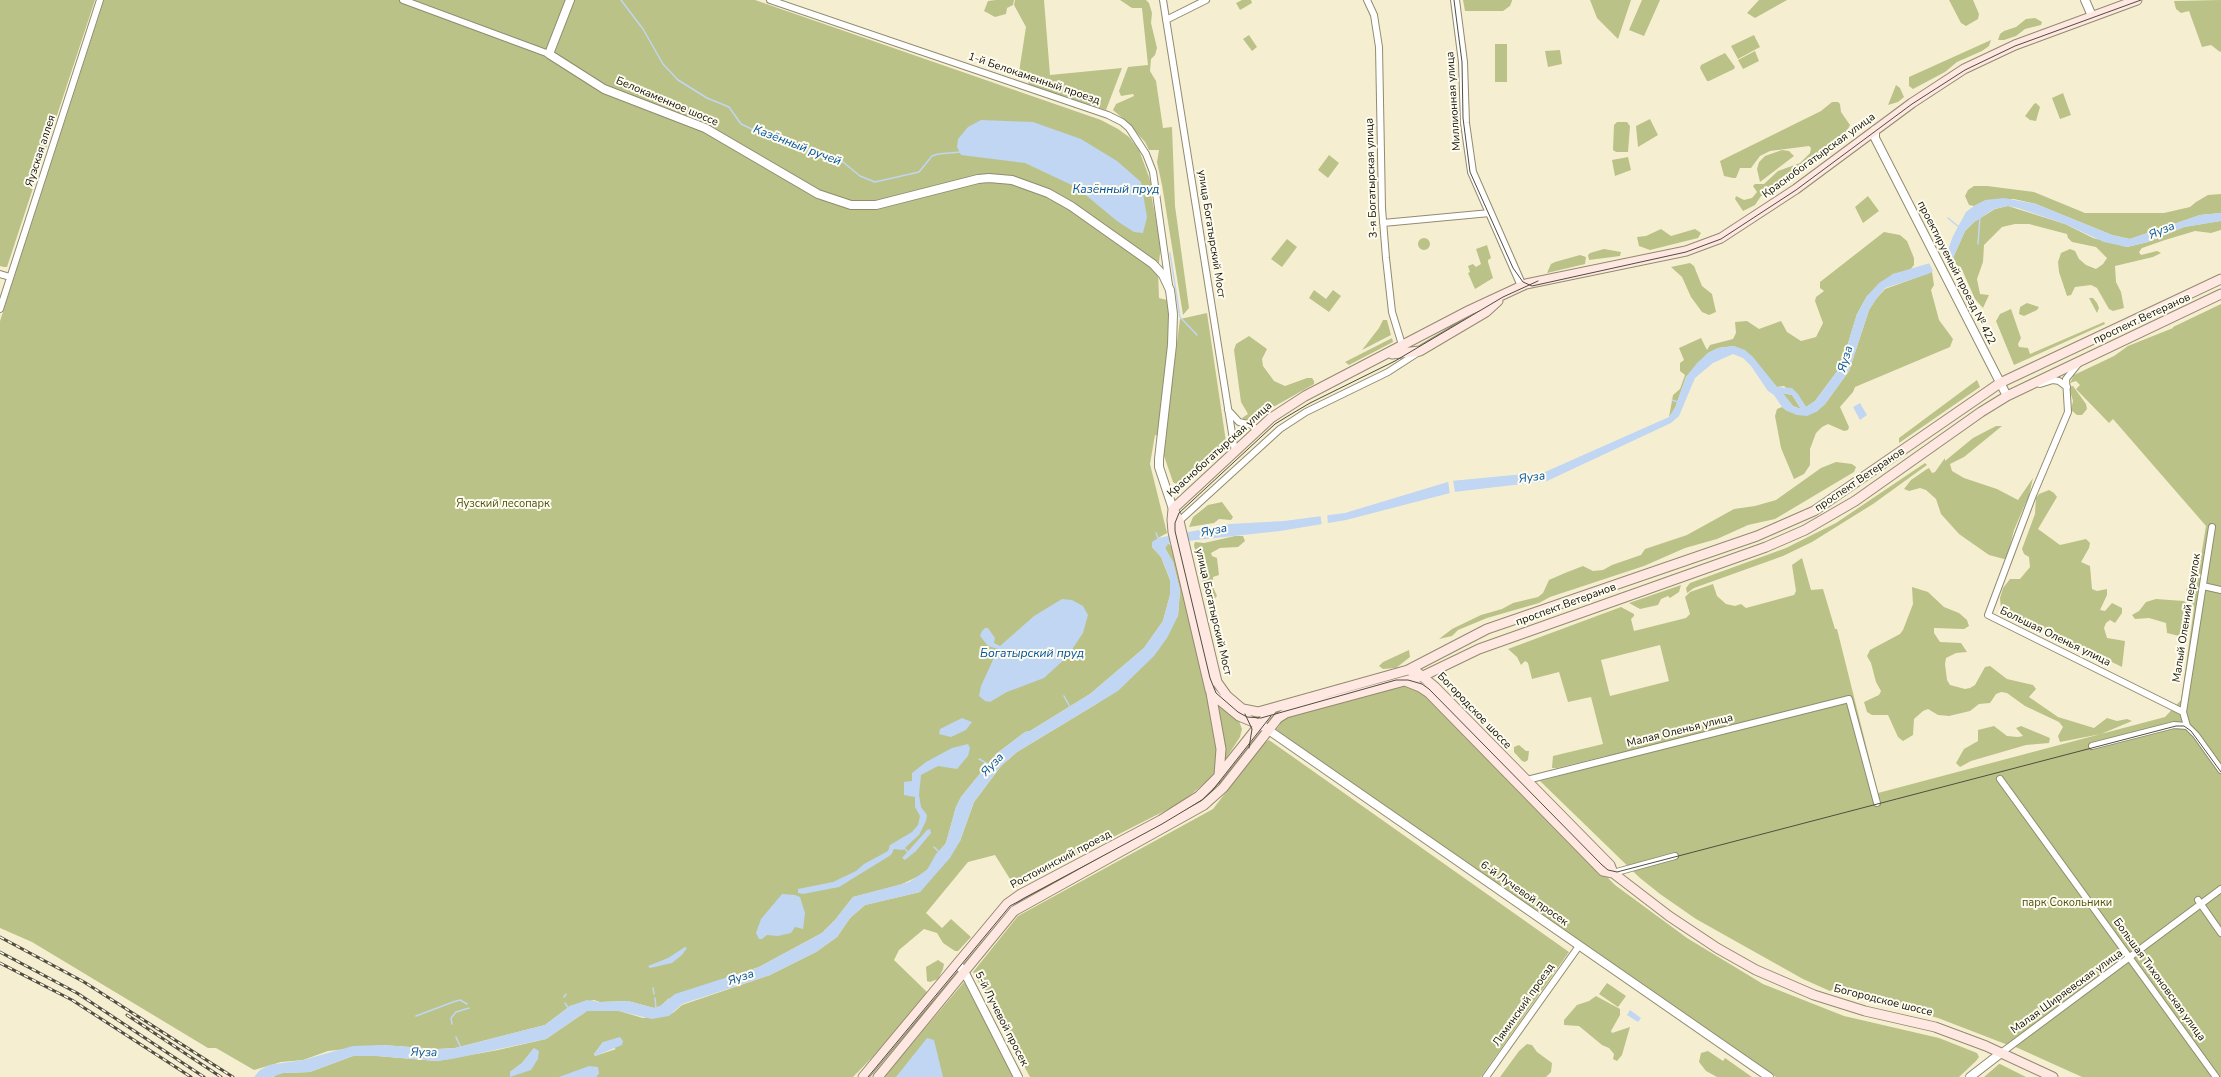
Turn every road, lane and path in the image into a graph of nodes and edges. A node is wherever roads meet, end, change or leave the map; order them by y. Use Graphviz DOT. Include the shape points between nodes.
graph roads {
  1 [pos="100,0"];
  2 [pos="403,0"];
  3 [pos="570,0"];
  4 [pos="770,0"];
  5 [pos="1162,0"];
  6 [pos="1206,0"];
  7 [pos="1367,0"];
  8 [pos="1455,0"];
  9 [pos="2086,0"];
  10 [pos="2137,0"];
  11 [pos="2092,16"];
  12 [pos="1166,20"];
  13 [pos="550,54"];
  14 [pos="1875,130"];
  15 [pos="1860,142"];
  16 [pos="1885,159"];
  17 [pos="1490,213"];
  18 [pos="1383,223"];
  19 [pos="0,274"];
  20 [pos="10,278"];
  21 [pos="2221,280"];
  22 [pos="1522,286"];
  23 [pos="1170,290"];
  24 [pos="2221,294"];
  25 [pos="1503,296"];
  26 [pos="0,309"];
  27 [pos="1405,350"];
  28 [pos="1420,351"];
  29 [pos="2086,358"];
  30 [pos="2000,383"];
  31 [pos="2067,387"];
  32 [pos="2009,395"];
  33 [pos="1227,408"];
  34 [pos="1256,431"];
  35 [pos="1234,452"];
  36 [pos="1173,509"];
  37 [pos="1176,527"];
  38 [pos="2212,527"];
  39 [pos="1184,559"];
  40 [pos="2203,586"];
  41 [pos="2221,590"];
  42 [pos="1408,670"];
  43 [pos="1423,676"];
  44 [pos="1405,681"];
  45 [pos="1210,690"];
  46 [pos="1243,709"];
  47 [pos="1272,709"];
  48 [pos="2182,712"];
  49 [pos="1258,724"];
  50 [pos="2187,726"];
  51 [pos="1267,729"];
  52 [pos="2092,746"];
  53 [pos="2221,770"];
  54 [pos="1218,776"];
  55 [pos="2000,779"];
  56 [pos="1520,781"];
  57 [pos="1877,803"];
  58 [pos="1675,856"];
  59 [pos="1613,873"];
  60 [pos="2221,889"];
  61 [pos="2199,902"];
  62 [pos="2221,933"];
  63 [pos="1579,946"];
  64 [pos="2130,958"];
  65 [pos="958,964"];
  66 [pos="964,972"];
  67 [pos="2001,1053"];
  68 [pos="863,1077"];
  69 [pos="878,1077"];
  70 [pos="1018,1077"];
  71 [pos="1486,1077"];
  72 [pos="1769,1077"];
  73 [pos="1970,1077"];
  74 [pos="2053,1077"];
  75 [pos="2216,1077"];
  1 -- 20 [label="street, Яузская аллея"];
  2 -- 13 [label="street, Белокаменное шоссе"];
  3 -- 13 [label="street"];
  4 -- 23 [label="street, 1-й Белокаменный проезд" via="1108,115 1122,122 1146,154 1153,172"];
  5 -- 12 [label="street, улица Богатырский Мост"];
  6 -- 12 [label="street"];
  7 -- 18 [label="street, 3-я Богатырская улица" via="1374,16 1379,47"];
  8 -- 17 [label="street, Миллионная улица" via="1472,172"];
  9 -- 11 [label="street"];
  10 -- 11 [label="main road, Краснобогатырская улица"];
  11 -- 14 [label="main road, Краснобогатырская улица" via="1980,60 1918,98"];
  12 -- 33 [label="street, улица Богатырский Мост"];
  13 -- 23 [label="street, Белокаменное шоссе" via="604,88 705,128 818,194 851,205 876,205 978,179 1000,178 1024,183 1071,206 1153,264 1163,275"];
  14 -- 15 [label="main road, Краснобогатырская улица"];
  14 -- 16 [label="street, проектируемый проезд № 422" via="1875,138"];
  15 -- 16 [label="street, проектируемый проезд № 422" via="1869,142 1875,146"];
  15 -- 22 [label="main road, Краснобогатырская улица" via="1744,224 1707,244 1686,251"];
  16 -- 30 [label="street, проектируемый проезд № 422"];
  17 -- 18 [label="street"];
  17 -- 22 [label="street, Миллионная улица"];
  18 -- 27 [label="street, 3-я Богатырская улица" via="1392,312"];
  19 -- 20 [label="street"];
  20 -- 26 [label="street, Яузская аллея"];
  21 -- 30 [label="main road, проспект Ветеранов"];
  22 -- 25 [label="main road, Краснобогатырская улица"];
  23 -- 36 [label="street, улица Богатырский Мост" via="1173,314 1172,345 1159,468"];
  24 -- 29 [label="main road, проспект Ветеранов"];
  25 -- 27 [label="main road, Краснобогатырская улица" via="1470,310"];
  25 -- 28 [label="main road, Краснобогатырская улица" via="1486,312"];
  27 -- 28 [label="main road, Краснобогатырская улица"];
  27 -- 34 [label="main road, Краснобогатырская улица" via="1389,354 1286,407"];
  28 -- 37 [label="street" via="1388,372 1311,410 1280,429"];
  29 -- 31 [label="street" via="2069,374 2066,379"];
  29 -- 32 [label="main road, проспект Ветеранов"];
  30 -- 32 [label="street, проектируемый проезд № 422"];
  30 -- 42 [label="main road, проспект Ветеранов" via="1814,511 1751,538 1487,629"];
  31 -- 32 [label="street" via="2063,382 2053,380"];
  31 -- 48 [label="street, Большая Оленья улица" via="2068,412 2033,495 1988,615"];
  32 -- 43 [label="main road, проспект Ветеранов" via="1956,429 1855,501 1805,530 1766,547 1479,649"];
  33 -- 34 [label="street" via="1239,422 1252,425"];
  33 -- 35 [label="street, улица Богатырский Мост"];
  34 -- 35 [label="main road, Краснобогатырская улица"];
  35 -- 36 [label="main road, Краснобогатырская улица"];
  36 -- 37 [label="main road, улица Богатырский Мост"];
  37 -- 39 [label="main road, улица Богатырский Мост"];
  38 -- 40 [label="street, Малый Олений переулок"];
  39 -- 45 [label="main road, улица Богатырский Мост"];
  39 -- 46 [label="main road, улица Богатырский Мост" via="1217,682 1227,696"];
  40 -- 41 [label="street"];
  40 -- 48 [label="street, Малый Олений переулок"];
  42 -- 43 [label="main road, Богородское шоссе"];
  42 -- 47 [label="main road"];
  43 -- 44 [label="main road, проспект Ветеранов"];
  43 -- 56 [label="main road, Богородское шоссе"];
  44 -- 51 [label="main road" via="1286,714"];
  44 -- 56 [label="main road, Богородское шоссе" via="1429,693"];
  45 -- 49 [label="main road" via="1239,716"];
  45 -- 54 [label="main road, улица Богатырский Мост" via="1221,749"];
  46 -- 47 [label="main road" via="1254,713"];
  46 -- 49 [label="main road, улица Богатырский Мост"];
  47 -- 49 [label="main road"];
  48 -- 50 [label="street"];
  49 -- 51 [label="main road"];
  49 -- 54 [label="main road, Ростокинский проезд"];
  50 -- 52 [label="street" via="2174,725"];
  50 -- 53 [label="street"];
  51 -- 63 [label="street, 6-й Лучевой просек"];
  51 -- 66 [label="main road, Ростокинский проезд" via="1230,780 1210,801 1020,907 999,928"];
  54 -- 65 [label="main road, Ростокинский проезд" via="1200,796 1185,806 1014,899 1001,910"];
  55 -- 64 [label="street, Большая Тихоновская улица"];
  56 -- 57 [label="street, Малая Оленья улица" via="1849,700"];
  56 -- 59 [label="main road, Богородское шоссе" via="1603,871"];
  58 -- 59 [label="street"];
  59 -- 67 [label="main road, Богородское шоссе" via="1692,932 1756,970 1844,1005 1935,1026"];
  60 -- 61 [label="street, Малая Ширяевская улица"];
  61 -- 62 [label="street"];
  61 -- 64 [label="street, Малая Ширяевская улица"];
  63 -- 71 [label="street, Ляминский проезд"];
  63 -- 72 [label="street, 6-й Лучевой просек"];
  64 -- 67 [label="street, Малая Ширяевская улица"];
  64 -- 75 [label="street, Большая Тихоновская улица"];
  65 -- 66 [label="street, 5-й Лучевой просек"];
  65 -- 68 [label="main road, Ростокинский проезд"];
  66 -- 69 [label="main road, Ростокинский проезд"];
  66 -- 70 [label="street, 5-й Лучевой просек"];
  67 -- 73 [label="street"];
  67 -- 74 [label="main road, Богородское шоссе"];
}
